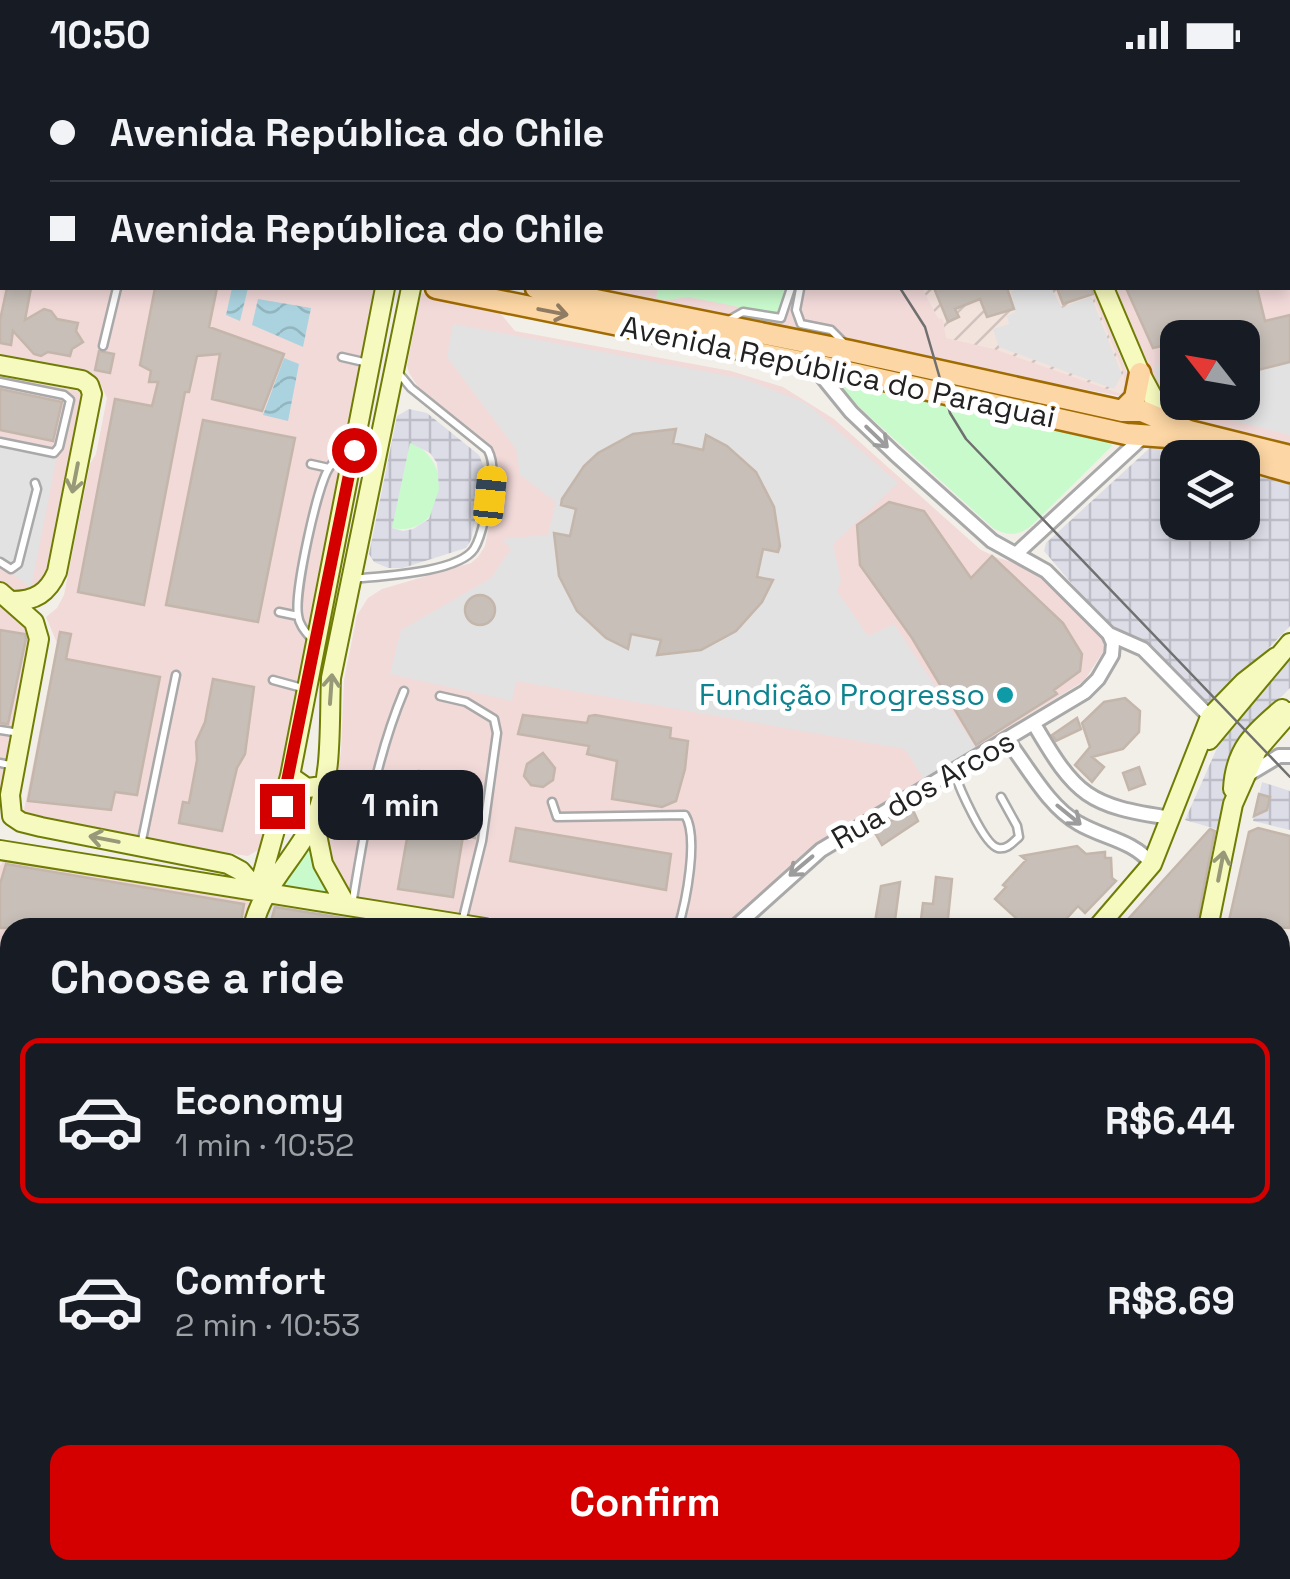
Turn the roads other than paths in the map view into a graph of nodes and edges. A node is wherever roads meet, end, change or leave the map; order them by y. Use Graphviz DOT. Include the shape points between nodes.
graph roads {
  1 [pos="117,290"];
  2 [pos="385,290"];
  3 [pos="411,290"];
  4 [pos="447,290"];
  5 [pos="546,290"];
  6 [pos="790,290"];
  7 [pos="800,290"];
  8 [pos="1105,290"];
  9 [pos="720,326"];
  10 [pos="104,346"];
  11 [pos="850,351"];
  12 [pos="342,357"];
  13 [pos="369,363"];
  14 [pos="812,364"];
  15 [pos="0,365"];
  16 [pos="394,368"];
  17 [pos="1134,374"];
  18 [pos="0,382"];
  19 [pos="1122,412"];
  20 [pos="1161,432"];
  21 [pos="1186,440"];
  22 [pos="0,442"];
  23 [pos="354,450"];
  24 [pos="1290,456"];
  25 [pos="1260,463"];
  26 [pos="310,464"];
  27 [pos="329,468"];
  28 [pos="1290,472"];
  29 [pos="35,483"];
  30 [pos="1016,554"];
  31 [pos="0,562"];
  32 [pos="351,580"];
  33 [pos="6,597"];
  34 [pos="279,612"];
  35 [pos="298,616"];
  36 [pos="1110,634"];
  37 [pos="1290,642"];
  38 [pos="316,644"];
  39 [pos="1276,657"];
  40 [pos="176,675"];
  41 [pos="272,680"];
  42 [pos="307,689"];
  43 [pos="404,690"];
  44 [pos="440,696"];
  45 [pos="1290,702"];
  46 [pos="1290,712"];
  47 [pos="1210,717"];
  48 [pos="1034,724"];
  49 [pos="0,730"];
  50 [pos="22,734"];
  51 [pos="1007,740"];
  52 [pos="1290,756"];
  53 [pos="1194,760"];
  54 [pos="8,765"];
  55 [pos="954,772"];
  56 [pos="290,776"];
  57 [pos="1239,778"];
  58 [pos="324,786"];
  59 [pos="1001,797"];
  60 [pos="552,802"];
  61 [pos="1171,818"];
  62 [pos="314,820"];
  63 [pos="141,846"];
  64 [pos="0,850"];
  65 [pos="1152,864"];
  66 [pos="263,892"];
  67 [pos="349,906"];
  68 [pos="256,918"];
  69 [pos="424,918"];
  70 [pos="463,918"];
  71 [pos="681,918"];
  72 [pos="745,918"];
  73 [pos="1108,918"];
  74 [pos="1206,918"];
  1 -- 10 [label="lane"];
  2 -- 13 [label="main road"];
  3 -- 16 [label="main road"];
  4 -- 14 [label="main road, Avenida República do Paraguai, one-way"];
  5 -- 9 [label="main road, Avenida República do Paraguai"];
  6 -- 9 [label="lane" via="781,318 743,312"];
  7 -- 11 [label="lane" via="801,324 831,330"];
  8 -- 17 [label="main road"];
  9 -- 11 [label="main road, Avenida República do Paraguai"];
  11 -- 19 [label="main road, Avenida República do Paraguai"];
  12 -- 13 [label="lane"];
  13 -- 23 [label="main road"];
  14 -- 20 [label="main road, Avenida República do Paraguai" via="1126,434"];
  14 -- 30 [label="street, one-way" via="895,454"];
  15 -- 33 [label="main road, one-way" via="82,380 92,394 57,572 30,600"];
  16 -- 32 [label="main road"];
  16 -- 32 [label="lane" via="488,450 494,461 490,496 469,555 382,579"];
  17 -- 19 [label="main road" via="1136,398"];
  17 -- 20 [label="main road"];
  18 -- 22 [label="lane" via="70,400 54,453"];
  19 -- 20 [label="main road, Avenida República do Paraguai" via="1142,411"];
  20 -- 21 [label="main road, Avenida República do Paraguai"];
  20 -- 24 [label="main road" via="1190,430"];
  20 -- 30 [label="street"];
  23 -- 27 [label="lane"];
  23 -- 38 [label="main road"];
  25 -- 28 [label="main road, Avenida República do Paraguai"];
  26 -- 27 [label="lane"];
  27 -- 35 [label="lane" via="300,582"];
  29 -- 31 [label="lane" via="18,564 11,570"];
  30 -- 36 [label="street" via="1046,571"];
  58 -- 32 [label="main road, one-way" via="331,678"];
  33 -- 50 [label="main road" via="34,622 39,639"];
  34 -- 35 [label="lane"];
  35 -- 38 [label="lane"];
  36 -- 47 [label="street" via="1142,648"];
  36 -- 48 [label="street, Rua dos Arcos" via="1112,656 1098,680"];
  37 -- 39 [label="main road"];
  38 -- 42 [label="main road"];
  39 -- 47 [label="main road"];
  39 -- 53 [label="main road"];
  40 -- 63 [label="lane"];
  41 -- 42 [label="lane"];
  42 -- 56 [label="main road"];
  43 -- 67 [label="lane" via="386,735"];
  44 -- 70 [label="lane" via="478,708 494,720 497,733"];
  45 -- 57 [label="main road" via="1246,741 1237,759"];
  46 -- 57 [label="main road"];
  47 -- 53 [label="main road"];
  48 -- 51 [label="street, Rua dos Arcos"];
  48 -- 61 [label="street" via="1069,778 1090,796 1120,811"];
  49 -- 50 [label="lane"];
  50 -- 54 [label="main road"];
  51 -- 55 [label="street, Rua dos Arcos"];
  51 -- 65 [label="street, one-way" via="1062,812 1132,846"];
  52 -- 57 [label="street"];
  53 -- 61 [label="main road"];
  63 -- 54 [label="main road, one-way" via="21,822 9,806"];
  55 -- 59 [label="lane" via="997,848 1019,838"];
  55 -- 72 [label="street, Rua dos Arcos, one-way" via="821,850"];
  56 -- 58 [label="main road" via="306,788"];
  56 -- 66 [label="main road"];
  74 -- 57 [label="main road, one-way"];
  58 -- 62 [label="main road"];
  60 -- 71 [label="lane" via="557,817 684,815 690,852"];
  61 -- 65 [label="main road"];
  62 -- 66 [label="main road"];
  62 -- 67 [label="main road" via="323,864"];
  63 -- 66 [label="main road" via="228,864"];
  64 -- 66 [label="main road"];
  65 -- 73 [label="main road" via="1147,884"];
  66 -- 67 [label="main road"];
  66 -- 68 [label="main road"];
  67 -- 69 [label="main road"];
}
